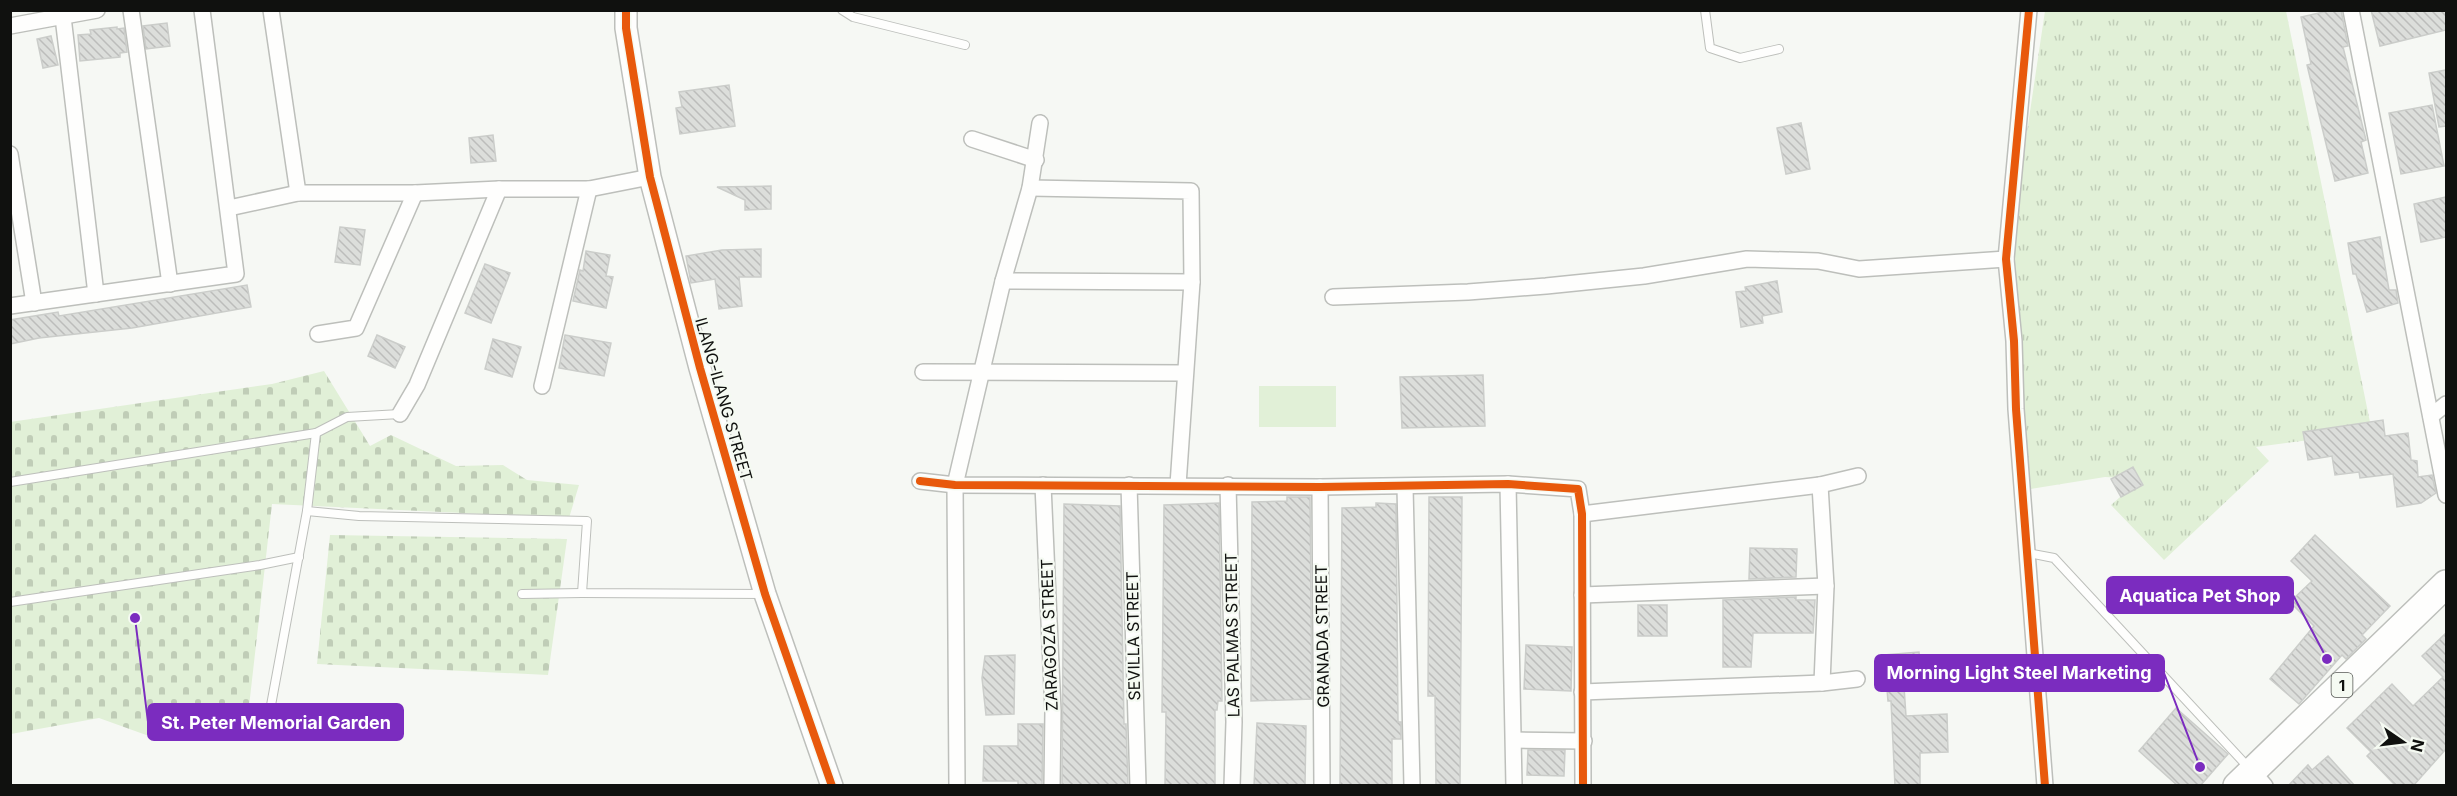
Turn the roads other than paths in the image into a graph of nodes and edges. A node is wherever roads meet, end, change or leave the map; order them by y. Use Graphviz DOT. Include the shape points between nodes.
graph roads {
  1 [pos="97,10"];
  2 [pos="130,10"];
  3 [pos="202,10"];
  4 [pos="271,10"];
  5 [pos="626,10"];
  6 [pos="842,10"];
  7 [pos="1705,10"];
  8 [pos="2029,10"];
  9 [pos="2351,10"];
  10 [pos="63,17"];
  11 [pos="10,26"];
  12 [pos="965,45"];
  13 [pos="1779,49"];
  14 [pos="1040,123"];
  15 [pos="972,139"];
  16 [pos="10,154"];
  17 [pos="1036,160"];
  18 [pos="650,177"];
  19 [pos="1030,188"];
  20 [pos="498,189"];
  21 [pos="589,189"];
  22 [pos="298,193"];
  23 [pos="415,194"];
  24 [pos="229,208"];
  25 [pos="2006,259"];
  26 [pos="1003,281"];
  27 [pos="1192,282"];
  28 [pos="170,284"];
  29 [pos="96,294"];
  30 [pos="1333,297"];
  31 [pos="34,303"];
  32 [pos="10,306"];
  33 [pos="318,334"];
  34 [pos="923,372"];
  35 [pos="981,372"];
  36 [pos="1185,373"];
  37 [pos="542,386"];
  38 [pos="2446,404"];
  39 [pos="400,414"];
  40 [pos="2431,416"];
  41 [pos="316,433"];
  42 [pos="1858,476"];
  43 [pos="920,481"];
  44 [pos="10,482"];
  45 [pos="1043,484"];
  46 [pos="1178,484"];
  47 [pos="1508,484"];
  48 [pos="955,485"];
  49 [pos="1228,485"];
  50 [pos="1820,485"];
  51 [pos="1129,486"];
  52 [pos="1320,487"];
  53 [pos="1406,487"];
  54 [pos="2446,495"];
  55 [pos="307,511"];
  56 [pos="1582,514"];
  57 [pos="2028,553"];
  58 [pos="299,557"];
  59 [pos="2446,584"];
  60 [pos="1826,586"];
  61 [pos="582,593"];
  62 [pos="522,594"];
  63 [pos="765,594"];
  64 [pos="1582,595"];
  65 [pos="10,602"];
  66 [pos="2446,610"];
  67 [pos="1857,678"];
  68 [pos="1822,683"];
  69 [pos="1582,692"];
  70 [pos="269,716"];
  71 [pos="1514,740"];
  72 [pos="1584,741"];
  73 [pos="2256,783"];
  74 [pos="832,786"];
  75 [pos="957,786"];
  76 [pos="1052,786"];
  77 [pos="1138,786"];
  78 [pos="1232,786"];
  79 [pos="1322,786"];
  80 [pos="1412,786"];
  81 [pos="1514,786"];
  82 [pos="1583,786"];
  83 [pos="2045,786"];
  1 -- 10 [label="street"];
  2 -- 28 [label="street"];
  3 -- 24 [label="street"];
  4 -- 22 [label="street"];
  5 -- 18 [label="street, ILANG-ILANG STREET"];
  6 -- 12 [label="lane" via="853,17"];
  7 -- 13 [label="lane" via="1710,48 1740,58"];
  8 -- 25 [label="street"];
  9 -- 40 [label="street"];
  10 -- 11 [label="street"];
  10 -- 29 [label="street"];
  14 -- 17 [label="street"];
  15 -- 17 [label="street"];
  16 -- 31 [label="street"];
  17 -- 19 [label="street"];
  18 -- 21 [label="street"];
  18 -- 63 [label="street, ILANG-ILANG STREET"];
  19 -- 26 [label="street"];
  19 -- 27 [label="street" via="1191,191"];
  20 -- 21 [label="street"];
  20 -- 23 [label="street"];
  20 -- 39 [label="street" via="417,385"];
  21 -- 37 [label="street"];
  22 -- 23 [label="street"];
  22 -- 24 [label="street"];
  23 -- 33 [label="street" via="356,328"];
  24 -- 28 [label="street" via="236,274"];
  25 -- 30 [label="street" via="1859,269 1818,261 1747,259 1644,276 1546,286"];
  25 -- 57 [label="street"];
  26 -- 27 [label="street"];
  26 -- 35 [label="street"];
  27 -- 36 [label="street"];
  28 -- 29 [label="street"];
  29 -- 31 [label="street"];
  31 -- 32 [label="street"];
  34 -- 35 [label="street"];
  35 -- 36 [label="street"];
  35 -- 48 [label="street"];
  36 -- 46 [label="street"];
  38 -- 40 [label="street"];
  39 -- 41 [label="lane" via="347,417"];
  40 -- 54 [label="street"];
  41 -- 44 [label="lane"];
  41 -- 55 [label="lane"];
  42 -- 50 [label="street"];
  43 -- 48 [label="street"];
  45 -- 48 [label="street"];
  45 -- 51 [label="street"];
  45 -- 76 [label="street, ZARAGOZA STREET" via="1053,711"];
  46 -- 49 [label="street"];
  46 -- 51 [label="street"];
  47 -- 53 [label="street"];
  47 -- 56 [label="street" via="1578,489"];
  47 -- 71 [label="street"];
  48 -- 75 [label="street"];
  49 -- 52 [label="street"];
  49 -- 78 [label="street, LAS PALMAS STREET"];
  50 -- 56 [label="street"];
  50 -- 60 [label="street"];
  51 -- 77 [label="street, SEVILLA STREET"];
  52 -- 53 [label="street"];
  52 -- 79 [label="street, GRANADA STREET"];
  53 -- 80 [label="street"];
  55 -- 58 [label="lane"];
  55 -- 61 [label="lane" via="359,516 587,521"];
  56 -- 64 [label="street"];
  57 -- 73 [label="lane" via="2055,558"];
  57 -- 83 [label="street"];
  58 -- 65 [label="lane"];
  58 -- 70 [label="lane"];
  59 -- 73 [label="highway, 1"];
  60 -- 64 [label="street"];
  60 -- 68 [label="street"];
  61 -- 62 [label="lane"];
  61 -- 63 [label="lane"];
  63 -- 74 [label="street, ILANG-ILANG STREET"];
  64 -- 69 [label="street"];
  66 -- 73 [label="highway, 1"];
  67 -- 68 [label="street"];
  68 -- 69 [label="street"];
  69 -- 72 [label="street"];
  71 -- 72 [label="street"];
  71 -- 81 [label="street"];
  72 -- 82 [label="street"];
}
